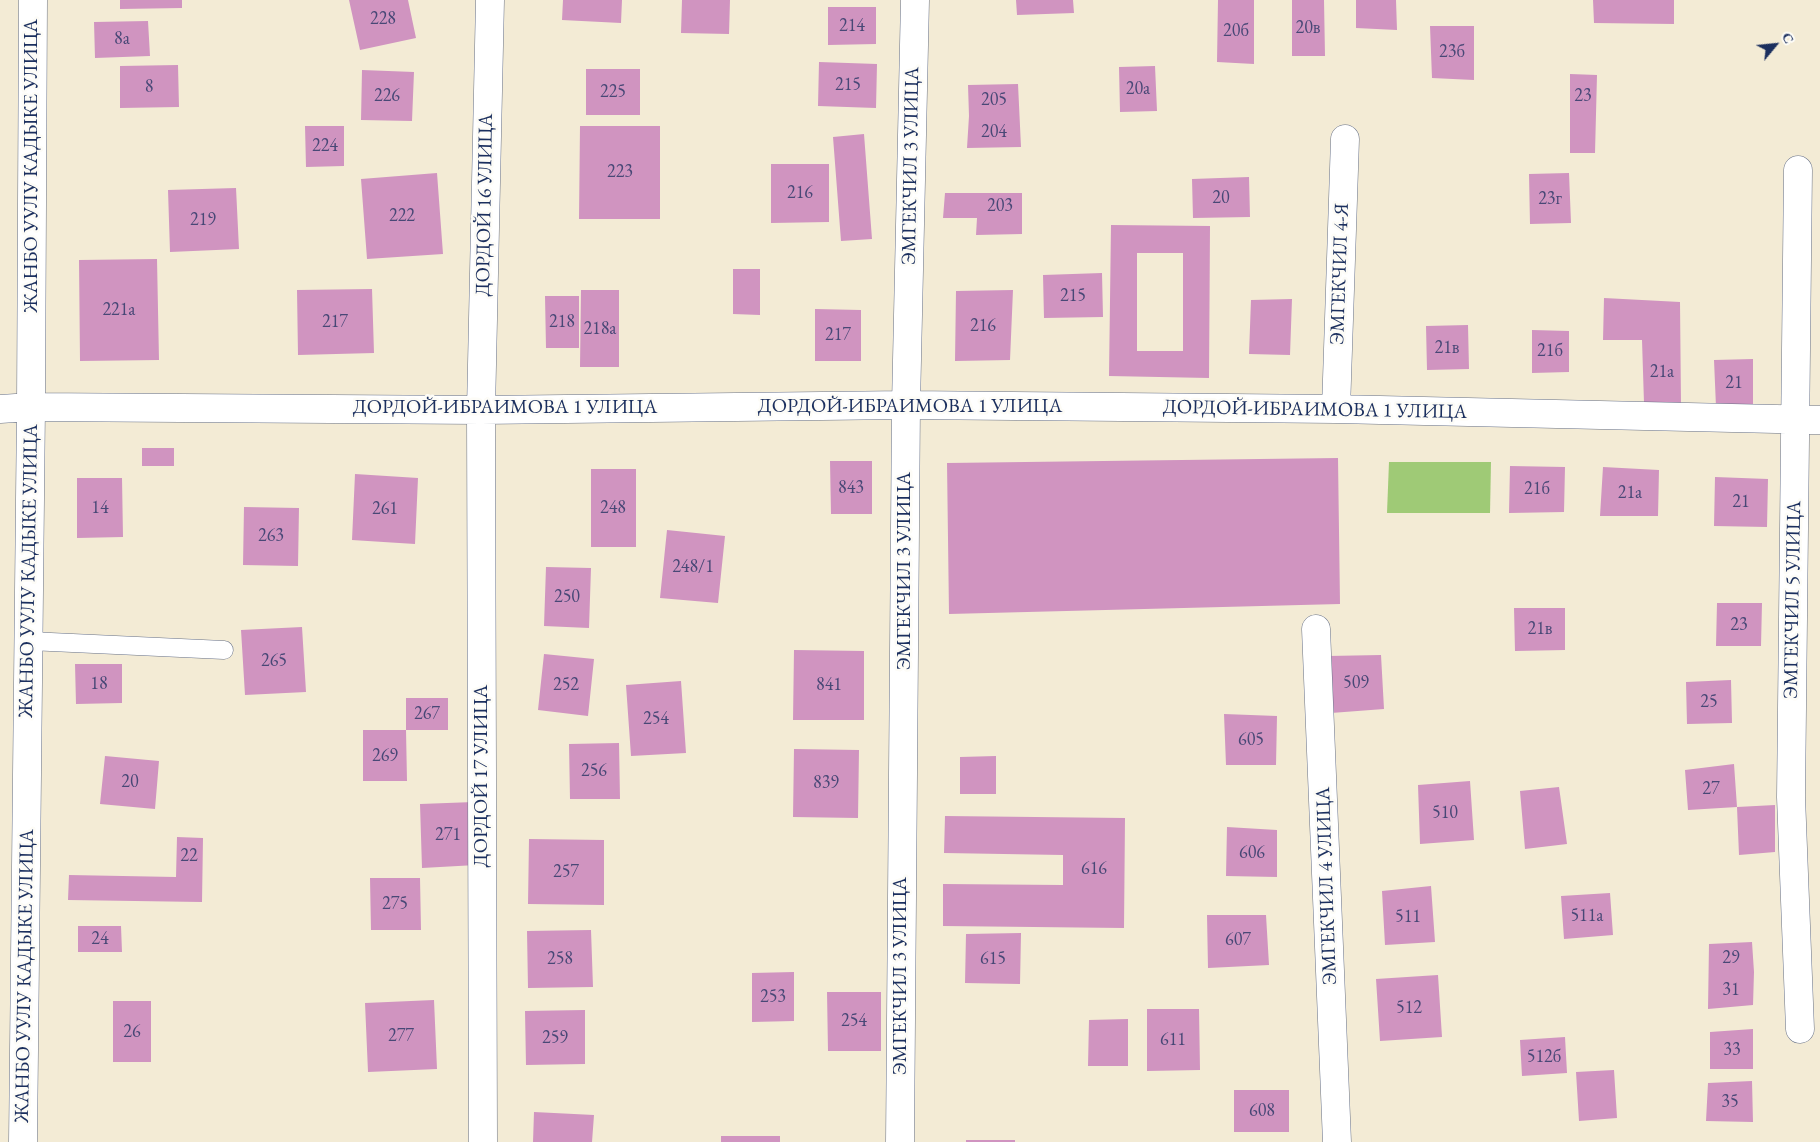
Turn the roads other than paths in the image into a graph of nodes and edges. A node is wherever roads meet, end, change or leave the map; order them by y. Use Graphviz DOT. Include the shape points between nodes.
graph roads {
  1 [pos="33,0"];
  2 [pos="490,0"];
  3 [pos="915,0"];
  4 [pos="1345,139"];
  5 [pos="1798,170"];
  6 [pos="906,405"];
  7 [pos="31,407"];
  8 [pos="0,409"];
  9 [pos="1336,409"];
  10 [pos="481,410"];
  11 [pos="1807,420"];
  12 [pos="1316,629"];
  13 [pos="29,641"];
  14 [pos="224,650"];
  15 [pos="1800,1029"];
  16 [pos="23,1142"];
  17 [pos="483,1142"];
  18 [pos="900,1142"];
  19 [pos="1337,1142"];
  1 -- 7 [label="street, ЖАНБО УУЛУ КАДЫКЕ УЛИЦА"];
  2 -- 10 [label="street, ДОРДОЙ 16 УЛИЦА"];
  3 -- 6 [label="street, ЭМГЕКЧИЛ 3 УЛИЦА"];
  4 -- 9 [label="street, ЭМГЕКЧИЛ 4-Я"];
  5 -- 11 [label="street, ЭМГЕКЧИЛ 5 УЛИЦА"];
  6 -- 9 [label="street, ДОРДОЙ-ИБРАИМОВА 1 УЛИЦА"];
  6 -- 10 [label="street, ДОРДОЙ-ИБРАИМОВА 1 УЛИЦА"];
  6 -- 18 [label="street, ЭМГЕКЧИЛ 3 УЛИЦА"];
  7 -- 8 [label="street, ДОРДОЙ-ИБРАИМОВА 1 УЛИЦА"];
  7 -- 10 [label="street, ДОРДОЙ-ИБРАИМОВА 1 УЛИЦА"];
  7 -- 13 [label="street, ЖАНБО УУЛУ КАДЫКЕ УЛИЦА"];
  9 -- 11 [label="street, ДОРДОЙ-ИБРАИМОВА 1 УЛИЦА"];
  10 -- 17 [label="street, ДОРДОЙ 17 УЛИЦА"];
  11 -- 15 [label="street, ЭМГЕКЧИЛ 5 УЛИЦА" via="1791,797"];
  12 -- 19 [label="street, ЭМГЕКЧИЛ 4 УЛИЦА"];
  13 -- 14 [label="lane"];
  13 -- 16 [label="street, ЖАНБО УУЛУ КАДЫКЕ УЛИЦА"];
}
